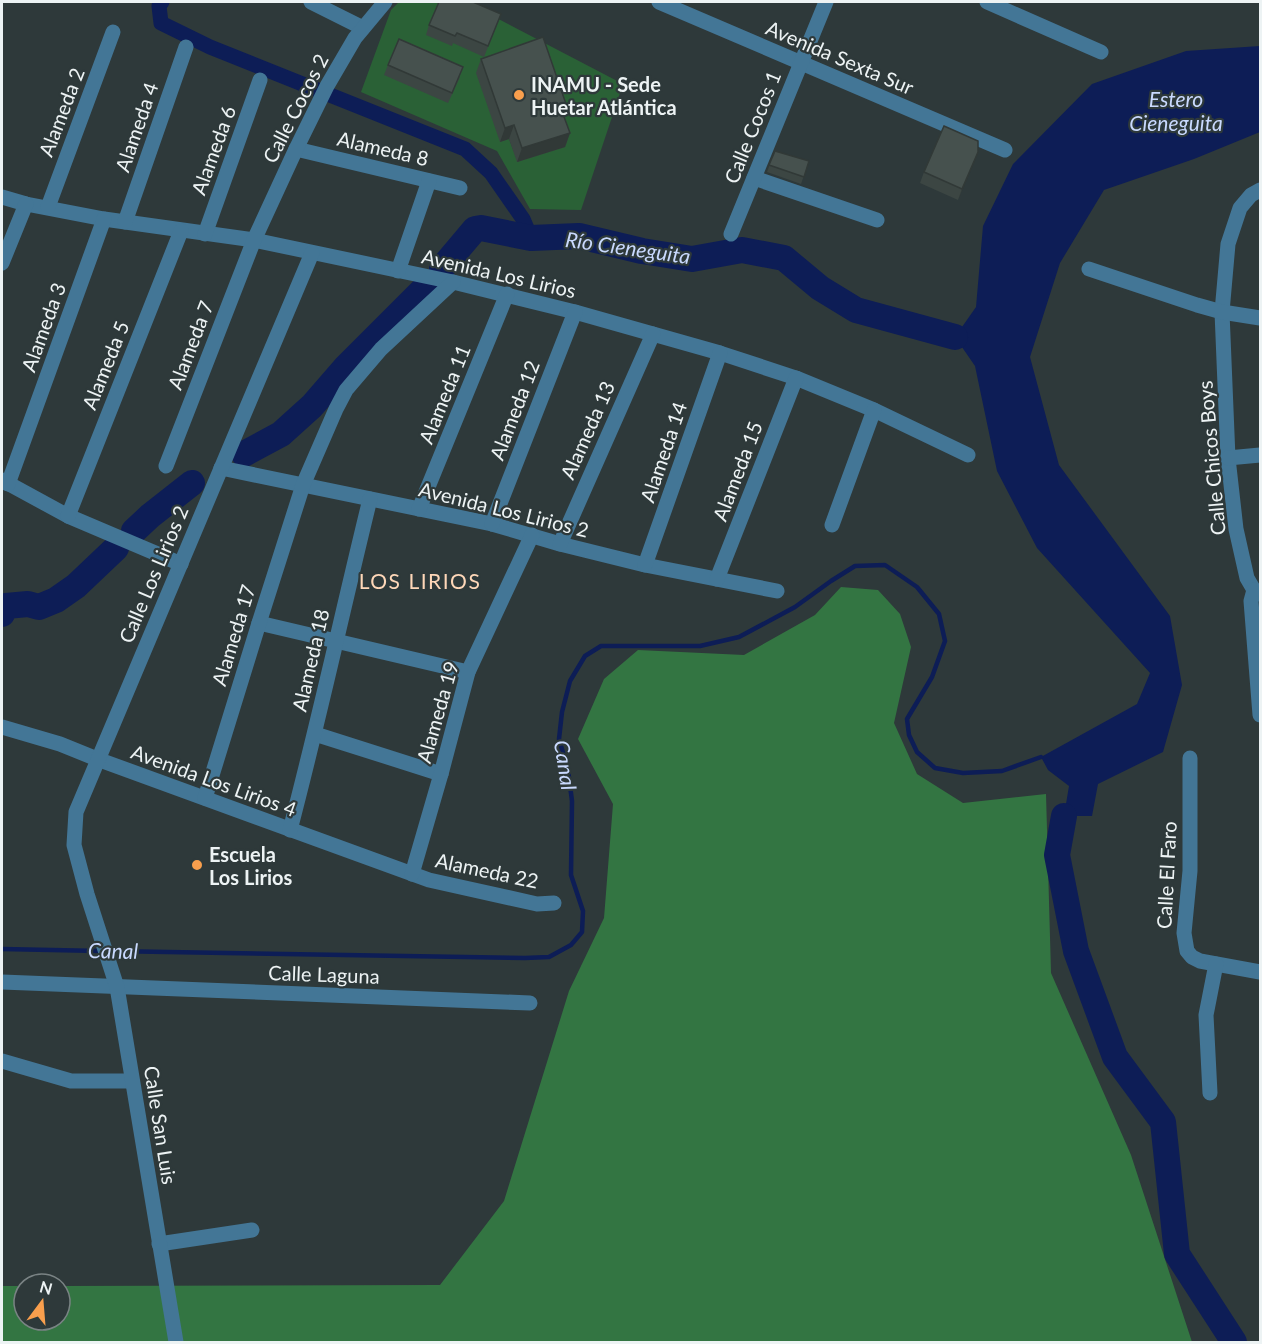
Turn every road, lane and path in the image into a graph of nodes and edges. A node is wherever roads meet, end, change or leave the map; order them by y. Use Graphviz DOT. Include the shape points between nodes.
graph roads {
  1 [pos="311,2"];
  2 [pos="385,2"];
  3 [pos="659,2"];
  4 [pos="826,2"];
  5 [pos="987,2"];
  6 [pos="363,28"];
  7 [pos="113,32"];
  8 [pos="186,47"];
  9 [pos="1101,52"];
  10 [pos="801,63"];
  11 [pos="260,80"];
  12 [pos="296,149"];
  13 [pos="1005,150"];
  14 [pos="754,178"];
  15 [pos="429,181"];
  16 [pos="460,188"];
  17 [pos="1260,190"];
  18 [pos="2,197"];
  19 [pos="26,204"];
  20 [pos="48,207"];
  21 [pos="104,219"];
  22 [pos="877,220"];
  23 [pos="125,222"];
  24 [pos="181,231"];
  25 [pos="205,234"];
  26 [pos="731,234"];
  27 [pos="254,240"];
  28 [pos="312,253"];
  29 [pos="2,263"];
  30 [pos="1089,269"];
  31 [pos="398,271"];
  32 [pos="453,282"];
  33 [pos="507,294"];
  34 [pos="575,312"];
  35 [pos="1222,312"];
  36 [pos="1260,318"];
  37 [pos="653,334"];
  38 [pos="720,353"];
  39 [pos="795,378"];
  40 [pos="874,410"];
  41 [pos="968,455"];
  42 [pos="1260,455"];
  43 [pos="1228,458"];
  44 [pos="166,466"];
  45 [pos="221,468"];
  46 [pos="5,482"];
  47 [pos="303,485"];
  48 [pos="370,499"];
  49 [pos="419,509"];
  50 [pos="68,516"];
  51 [pos="492,524"];
  52 [pos="832,525"];
  53 [pos="532,536"];
  54 [pos="560,544"];
  55 [pos="181,564"];
  56 [pos="645,565"];
  57 [pos="717,579"];
  58 [pos="777,591"];
  59 [pos="1257,592"];
  60 [pos="259,622"];
  61 [pos="336,640"];
  62 [pos="468,672"];
  63 [pos="1260,715"];
  64 [pos="2,727"];
  65 [pos="315,734"];
  66 [pos="1190,758"];
  67 [pos="97,759"];
  68 [pos="441,774"];
  69 [pos="205,798"];
  70 [pos="290,830"];
  71 [pos="412,874"];
  72 [pos="554,903"];
  73 [pos="94,918"];
  74 [pos="1216,964"];
  75 [pos="1260,972"];
  76 [pos="2,982"];
  77 [pos="117,987"];
  78 [pos="530,1003"];
  79 [pos="2,1061"];
  80 [pos="132,1081"];
  81 [pos="1210,1093"];
  82 [pos="252,1230"];
  83 [pos="159,1244"];
  84 [pos="176,1342"];
  1 -- 6 [label="street"];
  2 -- 6 [label="street, Calle Cocos 2"];
  3 -- 10 [label="street, Avenida Sexta Sur"];
  4 -- 10 [label="street, Calle Cocos 1"];
  5 -- 9 [label="street"];
  6 -- 12 [label="street, Calle Cocos 2" via="327,86"];
  7 -- 20 [label="street, Alameda 2"];
  8 -- 23 [label="street, Alameda 4"];
  10 -- 13 [label="street, Avenida Sexta Sur"];
  10 -- 14 [label="street, Calle Cocos 1"];
  11 -- 25 [label="street, Alameda 6"];
  12 -- 15 [label="street, Alameda 8"];
  12 -- 27 [label="street, Calle Cocos 2"];
  14 -- 22 [label="street"];
  14 -- 26 [label="street, Calle Cocos 1"];
  15 -- 16 [label="street, Alameda 8"];
  15 -- 31 [label="street"];
  17 -- 35 [label="street, Calle Chicos Boys" via="1240,208 1228,244"];
  18 -- 19 [label="street, Avenida Los Lirios"];
  19 -- 20 [label="street, Avenida Los Lirios"];
  19 -- 29 [label="street"];
  20 -- 21 [label="street, Avenida Los Lirios"];
  21 -- 23 [label="street, Avenida Los Lirios"];
  21 -- 46 [label="street, Alameda 3"];
  23 -- 24 [label="street, Avenida Los Lirios"];
  24 -- 25 [label="street, Avenida Los Lirios"];
  24 -- 50 [label="street, Alameda 5"];
  25 -- 27 [label="street, Avenida Los Lirios"];
  27 -- 28 [label="street, Avenida Los Lirios"];
  27 -- 44 [label="street, Alameda 7"];
  28 -- 31 [label="street, Avenida Los Lirios"];
  28 -- 45 [label="street, Calle Los Lirios 2"];
  30 -- 35 [label="street"];
  31 -- 32 [label="street, Avenida Los Lirios"];
  32 -- 33 [label="street, Avenida Los Lirios"];
  32 -- 47 [label="street, Alameda 17" via="381,349 346,390"];
  33 -- 34 [label="street, Avenida Los Lirios"];
  33 -- 49 [label="street, Alameda 11"];
  34 -- 37 [label="street, Avenida Los Lirios"];
  34 -- 51 [label="street, Alameda 12"];
  35 -- 36 [label="street"];
  35 -- 43 [label="street, Calle Chicos Boys"];
  37 -- 38 [label="street, Avenida Los Lirios"];
  37 -- 54 [label="street, Alameda 13"];
  38 -- 39 [label="street, Avenida Los Lirios"];
  38 -- 56 [label="street, Alameda 14"];
  39 -- 40 [label="street, Avenida Los Lirios"];
  39 -- 57 [label="street, Alameda 15"];
  40 -- 41 [label="street, Avenida Los Lirios"];
  40 -- 52 [label="street"];
  42 -- 43 [label="street"];
  43 -- 59 [label="street, Calle Chicos Boys" via="1236,529 1247,578"];
  45 -- 47 [label="street, Avenida Los Lirios 2"];
  45 -- 55 [label="street, Calle Los Lirios 2"];
  46 -- 50 [label="street"];
  47 -- 48 [label="street, Avenida Los Lirios 2"];
  47 -- 60 [label="street, Alameda 17"];
  48 -- 49 [label="street, Avenida Los Lirios 2"];
  48 -- 61 [label="street, Alameda 18"];
  49 -- 51 [label="street, Avenida Los Lirios 2"];
  50 -- 55 [label="street"];
  51 -- 53 [label="street, Avenida Los Lirios 2"];
  53 -- 54 [label="street, Avenida Los Lirios 2"];
  53 -- 62 [label="street, Alameda 19"];
  54 -- 56 [label="street, Avenida Los Lirios 2"];
  55 -- 67 [label="street, Calle Los Lirios 2"];
  56 -- 57 [label="street, Avenida Los Lirios 2"];
  57 -- 58 [label="street, Avenida Los Lirios 2"];
  59 -- 63 [label="street" via="1251,601"];
  60 -- 61 [label="street"];
  60 -- 69 [label="street, Alameda 17"];
  61 -- 62 [label="street"];
  61 -- 65 [label="street, Alameda 18"];
  62 -- 68 [label="street, Alameda 19"];
  64 -- 67 [label="street, Avenida Los Lirios 4"];
  65 -- 68 [label="street"];
  65 -- 70 [label="street, Alameda 18"];
  66 -- 74 [label="street, Calle El Faro" via="1191,871 1185,944 1192,957"];
  67 -- 69 [label="street, Avenida Los Lirios 4"];
  67 -- 73 [label="street, Calle Los Lirios 2" via="76,812 74,844"];
  68 -- 71 [label="street, Alameda 19"];
  69 -- 70 [label="street, Avenida Los Lirios 4"];
  70 -- 71 [label="street, Avenida Los Lirios 4"];
  71 -- 72 [label="street, Alameda 22" via="537,904"];
  73 -- 77 [label="street, Calle San Luis"];
  74 -- 75 [label="street, Calle El Faro"];
  74 -- 81 [label="street" via="1206,1015"];
  76 -- 77 [label="street, Calle Laguna"];
  77 -- 78 [label="street, Calle Laguna"];
  77 -- 80 [label="street, Calle San Luis"];
  79 -- 80 [label="street" via="70,1081"];
  80 -- 83 [label="street, Calle San Luis"];
  82 -- 83 [label="street"];
  83 -- 84 [label="street, Calle San Luis"];
}
